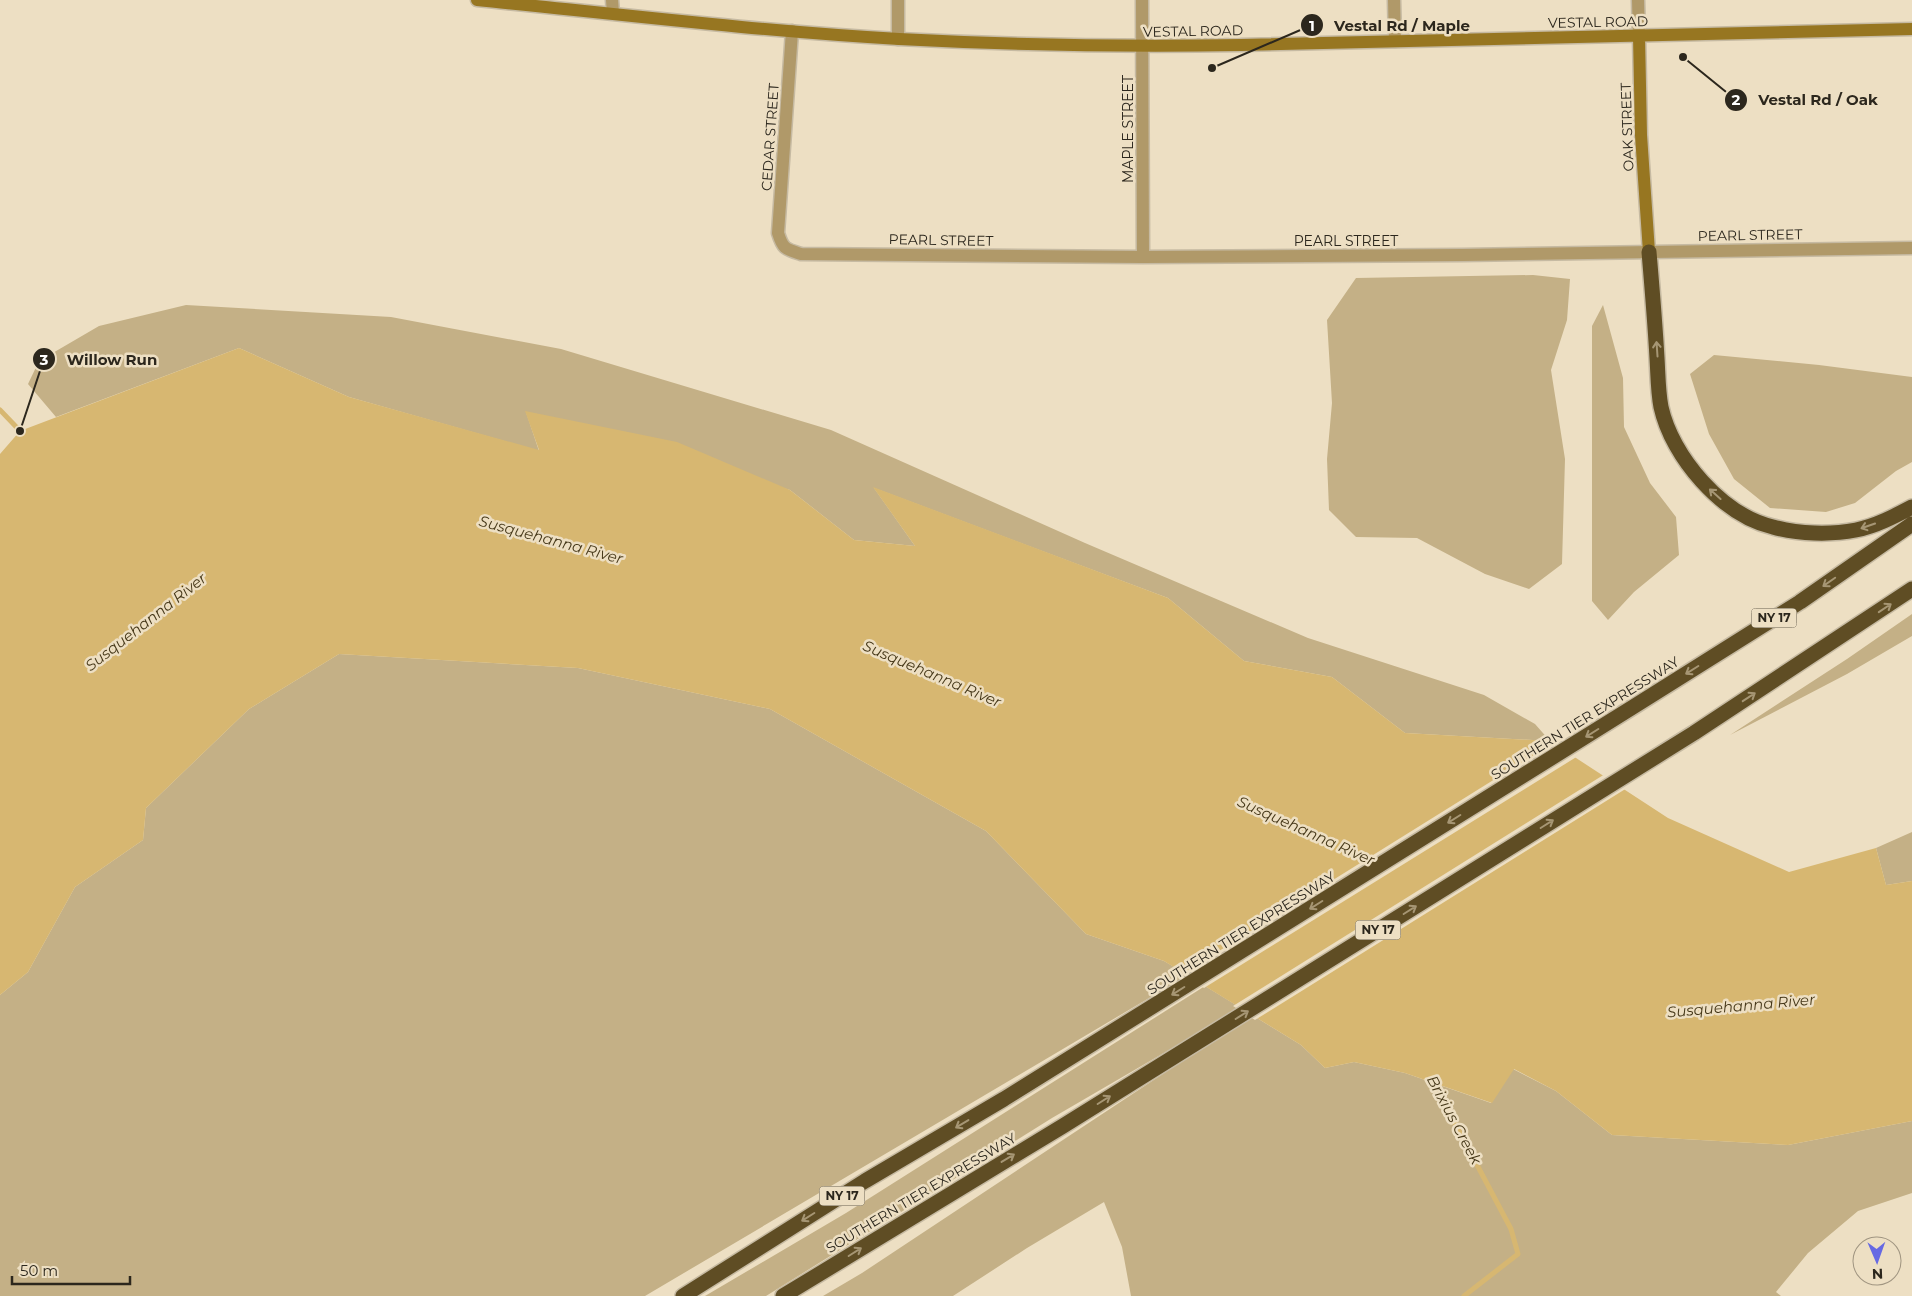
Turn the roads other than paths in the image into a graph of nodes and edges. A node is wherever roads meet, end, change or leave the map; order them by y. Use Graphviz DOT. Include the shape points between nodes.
graph roads {
  1 [pos="477,0"];
  2 [pos="612,0"];
  3 [pos="898,0"];
  4 [pos="1142,0"];
  5 [pos="1394,0"];
  6 [pos="1638,0"];
  7 [pos="613,13"];
  8 [pos="1912,29"];
  9 [pos="792,31"];
  10 [pos="1639,36"];
  11 [pos="898,39"];
  12 [pos="1395,41"];
  13 [pos="1143,46"];
  14 [pos="782,245"];
  15 [pos="1912,248"];
  16 [pos="1649,252"];
  17 [pos="1143,257"];
  18 [pos="1912,507"];
  19 [pos="1912,524"];
  20 [pos="1912,589"];
  21 [pos="683,1296"];
  22 [pos="783,1296"];
  1 -- 7 [label="street, VESTAL ROAD"];
  2 -- 7 [label="street"];
  3 -- 11 [label="street"];
  4 -- 13 [label="street, MAPLE STREET"];
  5 -- 12 [label="street"];
  6 -- 10 [label="street, OAK STREET"];
  7 -- 9 [label="street, VESTAL ROAD"];
  8 -- 10 [label="street, VESTAL ROAD"];
  9 -- 11 [label="street, VESTAL ROAD"];
  9 -- 14 [label="street, CEDAR STREET" via="778,233"];
  10 -- 12 [label="street, VESTAL ROAD"];
  10 -- 16 [label="street, OAK STREET" via="1641,136"];
  11 -- 13 [label="street, VESTAL ROAD"];
  12 -- 13 [label="street, VESTAL ROAD"];
  13 -- 17 [label="street, MAPLE STREET"];
  14 -- 17 [label="street, PEARL STREET" via="801,254"];
  15 -- 16 [label="street, PEARL STREET"];
  16 -- 17 [label="street, PEARL STREET"];
  18 -- 16 [label="highway, one-way" via="1858,530 1799,532 1771,527 1744,515 1720,499 1696,476 1676,448 1661,408"];
  19 -- 21 [label="highway, SOUTHERN TIER EXPRESSWAY / NY 17, one-way" via="1800,602 1633,707"];
  22 -- 20 [label="highway, SOUTHERN TIER EXPRESSWAY / NY 17, one-way" via="1694,733"];
}
